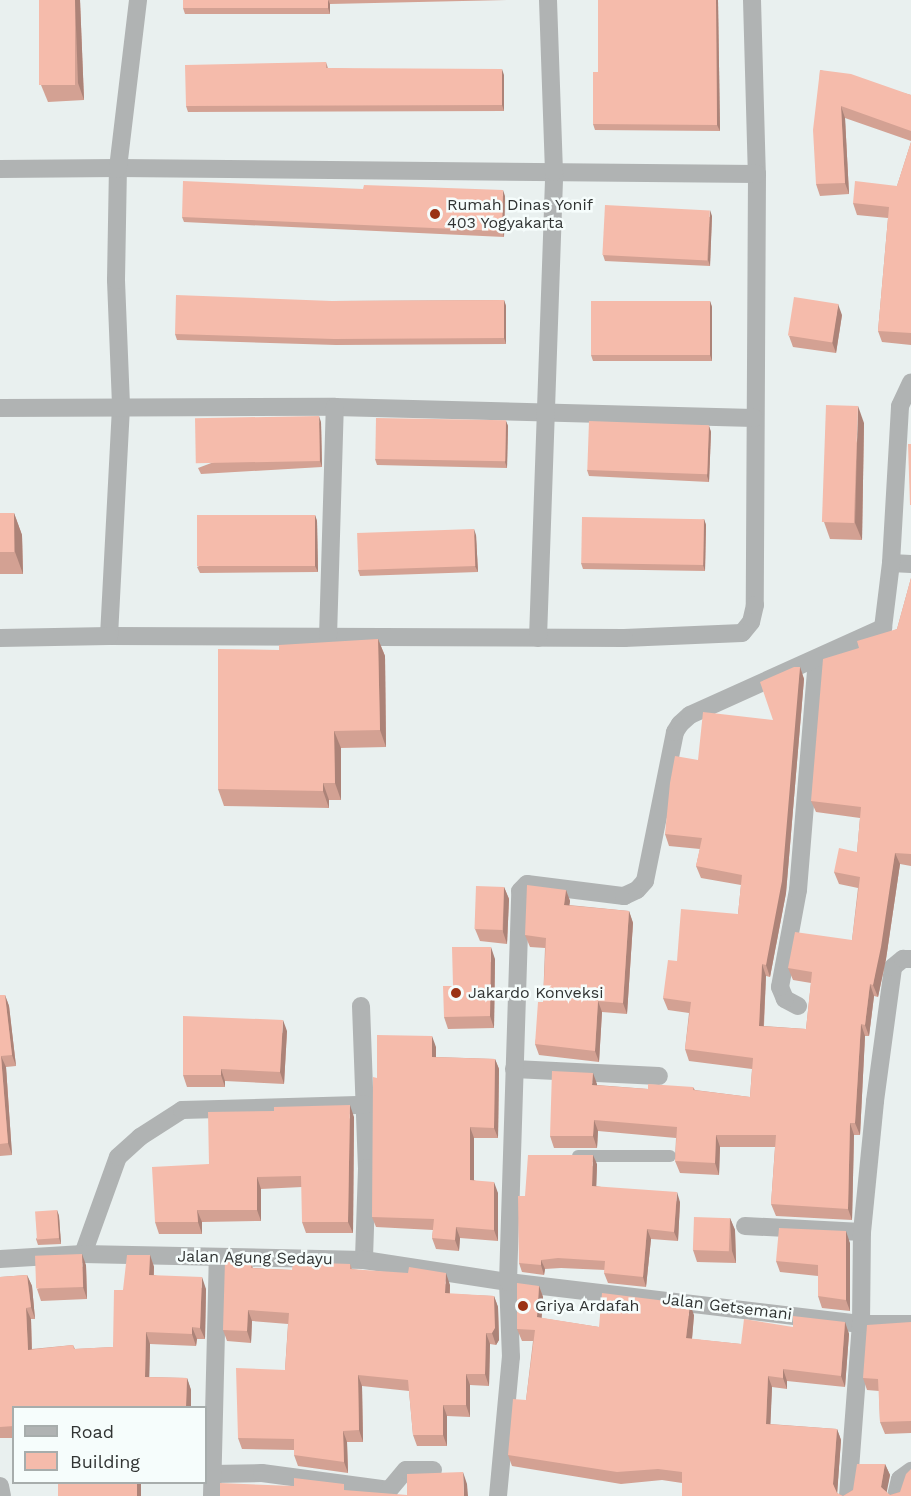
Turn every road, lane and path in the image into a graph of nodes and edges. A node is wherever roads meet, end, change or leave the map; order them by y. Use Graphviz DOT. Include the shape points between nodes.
graph roads {
  1 [pos="138,0"];
  2 [pos="548,0"];
  3 [pos="752,0"];
  4 [pos="118,168"];
  5 [pos="0,169"];
  6 [pos="554,172"];
  7 [pos="758,174"];
  8 [pos="911,382"];
  9 [pos="121,405"];
  10 [pos="335,407"];
  11 [pos="0,408"];
  12 [pos="548,412"];
  13 [pos="754,418"];
  14 [pos="891,563"];
  15 [pos="911,564"];
  16 [pos="110,636"];
  17 [pos="328,637"];
  18 [pos="0,638"];
  19 [pos="538,638"];
  20 [pos="817,659"];
  21 [pos="911,959"];
  22 [pos="361,1006"];
  23 [pos="798,1006"];
  24 [pos="514,1069"];
  25 [pos="659,1076"];
  26 [pos="366,1105"];
  27 [pos="568,1156"];
  28 [pos="670,1156"];
  29 [pos="745,1226"];
  30 [pos="862,1232"];
  31 [pos="83,1254"];
  32 [pos="218,1258"];
  33 [pos="0,1259"];
  34 [pos="364,1260"];
  35 [pos="508,1282"];
  36 [pos="861,1324"];
  37 [pos="911,1324"];
  38 [pos="433,1470"];
  39 [pos="911,1471"];
  40 [pos="212,1474"];
  41 [pos="0,1486"];
  42 [pos="2,1496"];
  43 [pos="212,1496"];
  44 [pos="498,1496"];
  45 [pos="848,1496"];
  46 [pos="897,1496"];
  1 -- 4 [label="street"];
  2 -- 6 [label="street"];
  3 -- 7 [label="street"];
  4 -- 5 [label="street"];
  4 -- 6 [label="street"];
  4 -- 9 [label="street" via="116,280"];
  6 -- 7 [label="street"];
  6 -- 12 [label="street"];
  7 -- 13 [label="street"];
  8 -- 14 [label="street" via="900,406"];
  9 -- 10 [label="street"];
  9 -- 11 [label="street"];
  9 -- 16 [label="street"];
  10 -- 12 [label="street"];
  10 -- 17 [label="street"];
  12 -- 13 [label="street"];
  12 -- 19 [label="street"];
  13 -- 19 [label="street" via="755,606 751,622 742,633"];
  14 -- 15 [label="street"];
  14 -- 20 [label="street" via="883,628"];
  16 -- 17 [label="street"];
  16 -- 18 [label="street"];
  17 -- 19 [label="street"];
  20 -- 23 [label="street" via="798,890 780,987 785,999"];
  20 -- 24 [label="street" via="690,714 680,723 645,881 637,890 624,896 527,884 523,887"];
  21 -- 30 [label="street" via="903,959 893,968"];
  22 -- 26 [label="street"];
  24 -- 25 [label="street"];
  24 -- 35 [label="street" via="517,1156"];
  26 -- 31 [label="street" via="182,1110 140,1137 118,1157"];
  26 -- 34 [label="street"];
  27 -- 28 [label="lane"];
  29 -- 30 [label="street"];
  30 -- 36 [label="street"];
  31 -- 32 [label="street, Jalan Agung Sedayu"];
  31 -- 33 [label="street, Jalan Agung Sedayu"];
  32 -- 34 [label="street, Jalan Agung Sedayu"];
  32 -- 40 [label="street"];
  34 -- 35 [label="street, Jalan Agung Sedayu"];
  35 -- 36 [label="street, Jalan Getsemani"];
  35 -- 44 [label="street" via="511,1357"];
  36 -- 37 [label="street, Jalan Getsemani"];
  36 -- 45 [label="street"];
  38 -- 40 [label="street" via="406,1470 389,1490 262,1473"];
  39 -- 46 [label="street" via="900,1479"];
  40 -- 43 [label="street"];
  41 -- 42 [label="street"];
}
